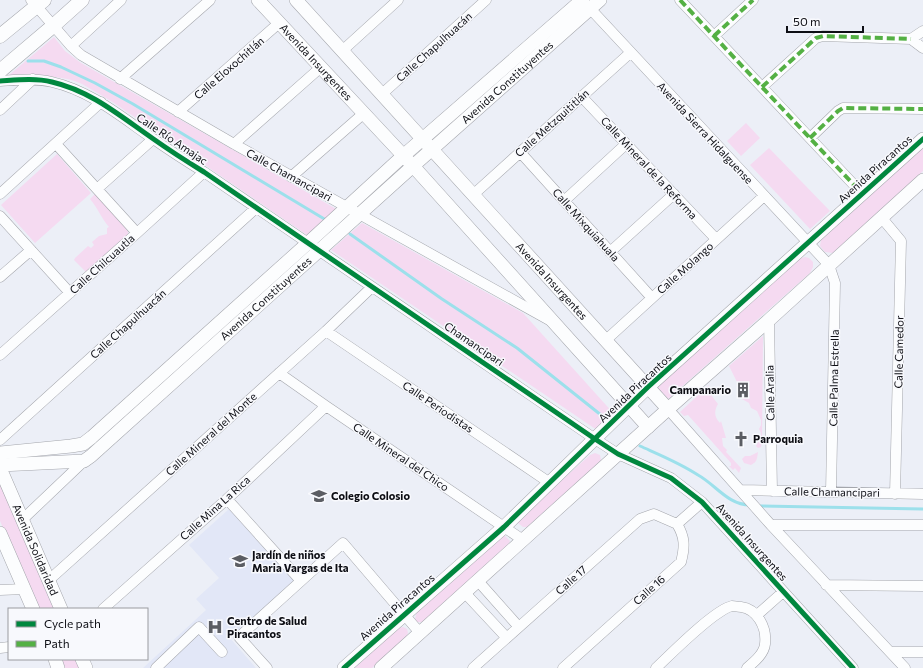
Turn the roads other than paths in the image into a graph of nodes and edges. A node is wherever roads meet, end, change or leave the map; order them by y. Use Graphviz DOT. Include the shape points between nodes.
graph roads {
  1 [pos="82,0"];
  2 [pos="121,0"];
  3 [pos="210,0"];
  4 [pos="258,0"];
  5 [pos="398,0"];
  6 [pos="486,0"];
  7 [pos="680,0"];
  8 [pos="753,0"];
  9 [pos="37,2"];
  10 [pos="302,2"];
  11 [pos="588,2"];
  12 [pos="279,23"];
  13 [pos="53,26"];
  14 [pos="923,31"];
  15 [pos="0,36"];
  16 [pos="714,36"];
  17 [pos="911,39"];
  18 [pos="70,46"];
  19 [pos="923,48"];
  20 [pos="342,51"];
  21 [pos="630,53"];
  22 [pos="320,68"];
  23 [pos="0,71"];
  24 [pos="33,79"];
  25 [pos="120,79"];
  26 [pos="0,81"];
  27 [pos="762,87"];
  28 [pos="382,94"];
  29 [pos="581,96"];
  30 [pos="101,102"];
  31 [pos="923,109"];
  32 [pos="0,110"];
  33 [pos="178,112"];
  34 [pos="363,114"];
  35 [pos="810,138"];
  36 [pos="153,139"];
  37 [pos="423,139"];
  38 [pos="923,140"];
  39 [pos="56,144"];
  40 [pos="234,144"];
  41 [pos="626,144"];
  42 [pos="432,149"];
  43 [pos="520,152"];
  44 [pos="403,156"];
  45 [pos="413,166"];
  46 [pos="204,172"];
  47 [pos="292,177"];
  48 [pos="923,180"];
  49 [pos="97,189"];
  50 [pos="0,194"];
  51 [pos="474,194"];
  52 [pos="674,194"];
  53 [pos="764,196"];
  54 [pos="861,196"];
  55 [pos="564,201"];
  56 [pos="256,208"];
  57 [pos="347,208"];
  58 [pos="359,215"];
  59 [pos="0,216"];
  60 [pos="881,217"];
  61 [pos="138,233"];
  62 [pos="716,239"];
  63 [pos="807,243"];
  64 [pos="314,247"];
  65 [pos="31,250"];
  66 [pos="610,252"];
  67 [pos="829,265"];
  68 [pos="0,277"];
  69 [pos="372,287"];
  70 [pos="70,293"];
  71 [pos="652,298"];
  72 [pos="769,320"];
  73 [pos="557,325"];
  74 [pos="326,331"];
  75 [pos="606,340"];
  76 [pos="186,353"];
  77 [pos="0,355"];
  78 [pos="195,363"];
  79 [pos="279,373"];
  80 [pos="648,387"];
  81 [pos="326,406"];
  82 [pos="629,406"];
  83 [pos="668,409"];
  84 [pos="648,427"];
  85 [pos="595,439"];
  86 [pos="0,440"];
  87 [pos="0,453"];
  88 [pos="618,454"];
  89 [pos="84,461"];
  90 [pos="0,467"];
  91 [pos="550,483"];
  92 [pos="772,491"];
  93 [pos="831,492"];
  94 [pos="744,493"];
  95 [pos="895,494"];
  96 [pos="923,494"];
  97 [pos="227,499"];
  98 [pos="702,502"];
  99 [pos="22,520"];
  100 [pos="768,521"];
  101 [pos="677,524"];
  102 [pos="923,525"];
  103 [pos="504,527"];
  104 [pos="0,533"];
  105 [pos="523,540"];
  106 [pos="49,580"];
  107 [pos="301,581"];
  108 [pos="478,581"];
  109 [pos="826,585"];
  110 [pos="923,586"];
  111 [pos="24,589"];
  112 [pos="0,590"];
  113 [pos="783,592"];
  114 [pos="465,593"];
  115 [pos="33,608"];
  116 [pos="61,608"];
  117 [pos="104,608"];
  118 [pos="404,614"];
  119 [pos="757,615"];
  120 [pos="518,626"];
  121 [pos="420,633"];
  122 [pos="506,637"];
  123 [pos="222,652"];
  124 [pos="890,652"];
  125 [pos="923,652"];
  126 [pos="159,667"];
  127 [pos="267,668"];
  128 [pos="344,668"];
  129 [pos="381,668"];
  130 [pos="473,668"];
  131 [pos="563,668"];
  132 [pos="656,668"];
  133 [pos="747,668"];
  134 [pos="852,668"];
  135 [pos="905,668"];
  1 -- 13 [label="main road"];
  2 -- 18 [label="street"];
  3 -- 25 [label="street"];
  4 -- 12 [label="street, Avenida Insurgentes"];
  5 -- 20 [label="street"];
  6 -- 28 [label="street, Calle Chapulhuacán"];
  7 -- 16 [label="street"];
  8 -- 16 [label="street"];
  9 -- 13 [label="street, Calle Chamancipari"];
  9 -- 15 [label="main road"];
  10 -- 20 [label="street, Avenida Insurgentes"];
  11 -- 21 [label="street, Avenida Sierra Hidalguense"];
  11 -- 37 [label="street, Avenida Constituyentes"];
  11 -- 42 [label="street, Avenida Constituyentes"];
  12 -- 22 [label="street, Avenida Insurgentes"];
  12 -- 33 [label="street, Calle Eloxochitlán"];
  13 -- 18 [label="street, Calle Chamancipari"];
  13 -- 23 [label="main road"];
  14 -- 17 [label="street"];
  16 -- 27 [label="street"];
  17 -- 19 [label="street"];
  17 -- 27 [label="street" via="823,36 816,38"];
  18 -- 25 [label="street, Calle Chamancipari"];
  20 -- 28 [label="street, Avenida Insurgentes"];
  21 -- 29 [label="street, Calle Metzquititlán"];
  21 -- 53 [label="street, Avenida Sierra Hidalguense"];
  22 -- 34 [label="street, Avenida Insurgentes"];
  22 -- 40 [label="street"];
  24 -- 26 [label="street, Calle Río Amajac"];
  24 -- 30 [label="street, Calle Río Amajac" via="76,90"];
  24 -- 32 [label="street"];
  25 -- 33 [label="street, Calle Chamancipari"];
  27 -- 35 [label="street"];
  28 -- 37 [label="street, Avenida Insurgentes"];
  29 -- 41 [label="street, Calle Mineral de la Reforma"];
  29 -- 43 [label="street, Calle Metzquititlán"];
  30 -- 36 [label="street, Calle Río Amajac"];
  30 -- 39 [label="street"];
  31 -- 35 [label="street" via="843,108"];
  33 -- 40 [label="street, Calle Chamancipari"];
  34 -- 44 [label="street, Avenida Insurgentes"];
  34 -- 47 [label="street"];
  35 -- 54 [label="street" via="855,186"];
  36 -- 46 [label="street, Calle Río Amajac"];
  36 -- 49 [label="street"];
  37 -- 42 [label="street, Avenida Insurgentes"];
  37 -- 44 [label="street, Avenida Constituyentes"];
  38 -- 54 [label="street, Avenida Piracantos"];
  39 -- 49 [label="street"];
  39 -- 50 [label="street"];
  40 -- 47 [label="street, Calle Chamancipari"];
  41 -- 52 [label="street, Calle Mineral de la Reforma"];
  41 -- 55 [label="street"];
  42 -- 45 [label="street, Avenida Constituyentes"];
  42 -- 51 [label="street, Avenida Insurgentes"];
  43 -- 51 [label="street, Calle Metzquititlán"];
  43 -- 55 [label="street, Calle Mixquiahuala"];
  44 -- 45 [label="street, Avenida Insurgentes"];
  44 -- 57 [label="street, Avenida Constituyentes"];
  45 -- 58 [label="street, Avenida Constituyentes"];
  45 -- 73 [label="street, Avenida Insurgentes"];
  46 -- 56 [label="street, Calle Río Amajac"];
  46 -- 61 [label="street, Calle Chilcuautla"];
  47 -- 57 [label="street, Calle Chamancipari"];
  48 -- 60 [label="street"];
  49 -- 61 [label="street"];
  51 -- 75 [label="street, Avenida Insurgentes"];
  52 -- 62 [label="street, Calle Mineral de la Reforma"];
  52 -- 66 [label="street"];
  53 -- 62 [label="street, Calle Molango"];
  53 -- 63 [label="street, Avenida Sierra Hidalguense"];
  54 -- 63 [label="street, Avenida Piracantos"];
  55 -- 66 [label="street, Calle Mixquiahuala"];
  56 -- 64 [label="street, Calle Río Amajac"];
  56 -- 86 [label="street, Calle Chapulhuacán"];
  57 -- 58 [label="street, Calle Chamancipari"];
  57 -- 64 [label="street, Avenida Constituyentes"];
  58 -- 64 [label="street, Avenida Constituyentes"];
  58 -- 73 [label="street, Calle Chamancipari"];
  59 -- 65 [label="street"];
  60 -- 67 [label="street"];
  60 -- 95 [label="street, Calle Camedor" via="901,240"];
  61 -- 70 [label="street, Calle Chilcuautla"];
  62 -- 71 [label="street, Calle Molango"];
  63 -- 67 [label="street, Avenida Sierra Hidalguense"];
  63 -- 80 [label="street, Avenida Piracantos"];
  64 -- 69 [label="street, Chamancipari"];
  64 -- 76 [label="street, Avenida Constituyentes"];
  64 -- 78 [label="street, Avenida Constituyentes"];
  65 -- 68 [label="street"];
  65 -- 70 [label="street"];
  66 -- 71 [label="street, Calle Mixquiahuala"];
  67 -- 72 [label="street"];
  67 -- 93 [label="street, Calle Palma Estrella" via="835,283"];
  69 -- 74 [label="street, Calle Mineral del Monte"];
  69 -- 85 [label="street, Chamancipari"];
  70 -- 77 [label="street, Calle Chilcuautla"];
  71 -- 75 [label="street, Calle Molango"];
  72 -- 83 [label="street"];
  72 -- 92 [label="street, Calle Aralia"];
  73 -- 82 [label="street, Avenida Insurgentes"];
  74 -- 79 [label="street, Calle Mineral del Monte"];
  74 -- 91 [label="street, Calle Periodistas"];
  75 -- 80 [label="street, Avenida Insurgentes"];
  76 -- 78 [label="street"];
  76 -- 87 [label="street, Avenida Constituyentes" via="82,444"];
  78 -- 89 [label="street, Avenida Constituyentes"];
  79 -- 81 [label="street, Calle Mineral del Chico"];
  79 -- 106 [label="street, Calle Mineral del Monte"];
  80 -- 82 [label="street, Avenida Piracantos"];
  80 -- 83 [label="street, Avenida Insurgentes"];
  81 -- 97 [label="street, Calle Mina La Rica"];
  81 -- 103 [label="street, Calle Mineral del Chico"];
  82 -- 84 [label="street, Avenida Insurgentes"];
  82 -- 85 [label="street, Avenida Piracantos"];
  83 -- 84 [label="street"];
  83 -- 94 [label="street, Avenida Insurgentes"];
  84 -- 88 [label="street"];
  85 -- 88 [label="street, Chamancipari"];
  85 -- 91 [label="street, Avenida Piracantos"];
  88 -- 98 [label="street, Avenida Insurgentes" via="671,478"];
  88 -- 105 [label="street"];
  89 -- 90 [label="street"];
  89 -- 99 [label="street"];
  90 -- 99 [label="street, Avenida Solidaridad"];
  91 -- 103 [label="street, Avenida Piracantos"];
  92 -- 93 [label="street, Calle Chamancipari"];
  92 -- 94 [label="street, Calle Chamancipari"];
  93 -- 95 [label="street, Calle Chamancipari"];
  94 -- 100 [label="street, Avenida Insurgentes"];
  95 -- 96 [label="street, Calle Chamancipari"];
  97 -- 107 [label="street"];
  97 -- 117 [label="street, Calle Mina La Rica"];
  98 -- 101 [label="street"];
  98 -- 113 [label="street, Avenida Insurgentes"];
  99 -- 106 [label="street, Avenida Solidaridad"];
  100 -- 102 [label="street"];
  100 -- 109 [label="street, Avenida Insurgentes"];
  101 -- 120 [label="street, Calle 17" via="654,514 640,519"];
  101 -- 131 [label="street, Calle 16" via="683,534 681,562"];
  103 -- 105 [label="street, Calle Mineral del Chico"];
  103 -- 118 [label="street, Avenida Piracantos"];
  104 -- 111 [label="street"];
  105 -- 108 [label="street"];
  106 -- 116 [label="street, Avenida Solidaridad"];
  107 -- 118 [label="street" via="343,543"];
  107 -- 127 [label="street" via="239,637"];
  108 -- 114 [label="street"];
  108 -- 120 [label="street"];
  109 -- 110 [label="street"];
  109 -- 124 [label="street, Avenida Insurgentes"];
  111 -- 112 [label="street"];
  111 -- 115 [label="street"];
  113 -- 119 [label="street"];
  113 -- 134 [label="street, Avenida Insurgentes"];
  114 -- 121 [label="street"];
  114 -- 122 [label="street"];
  118 -- 121 [label="street"];
  118 -- 128 [label="street, Avenida Piracantos"];
  119 -- 132 [label="street" via="748,608 732,606 719,611"];
  119 -- 133 [label="street" via="763,626 765,645 759,657"];
  120 -- 122 [label="street, Calle 17"];
  121 -- 129 [label="street"];
  122 -- 130 [label="street, Calle 17"];
  123 -- 126 [label="street" via="199,627"];
  124 -- 125 [label="street"];
  124 -- 135 [label="street, Avenida Insurgentes"];
}
